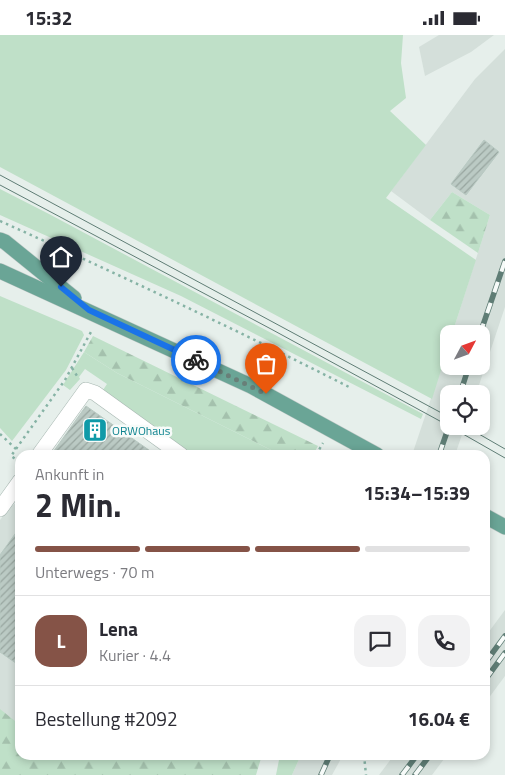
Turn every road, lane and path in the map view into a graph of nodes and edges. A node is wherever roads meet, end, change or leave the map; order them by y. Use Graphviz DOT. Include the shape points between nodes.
graph roads {
  1 [pos="0,221"];
  2 [pos="0,240"];
  3 [pos="0,271"];
  4 [pos="89,310"];
  5 [pos="90,334"];
  6 [pos="351,388"];
  7 [pos="0,434"];
  8 [pos="321,447"];
  9 [pos="16,449"];
  10 [pos="43,450"];
  11 [pos="174,450"];
  12 [pos="319,450"];
  13 [pos="368,450"];
  14 [pos="15,488"];
  15 [pos="0,509"];
  16 [pos="490,519"];
  17 [pos="505,527"];
  18 [pos="364,760"];
  19 [pos="366,775"];
  1 -- 6 [label="path" via="146,287"];
  2 -- 4 [label="main road"];
  3 -- 4 [label="main road"];
  4 -- 13 [label="main road" via="250,386"];
  5 -- 9 [label="path" via="65,380"];
  7 -- 9 [label="path"];
  8 -- 12 [label="path"];
  10 -- 11 [label="lane" via="86,390 95,393"];
  14 -- 15 [label="lane"];
  16 -- 17 [label="main road"];
  18 -- 19 [label="path"];
}
